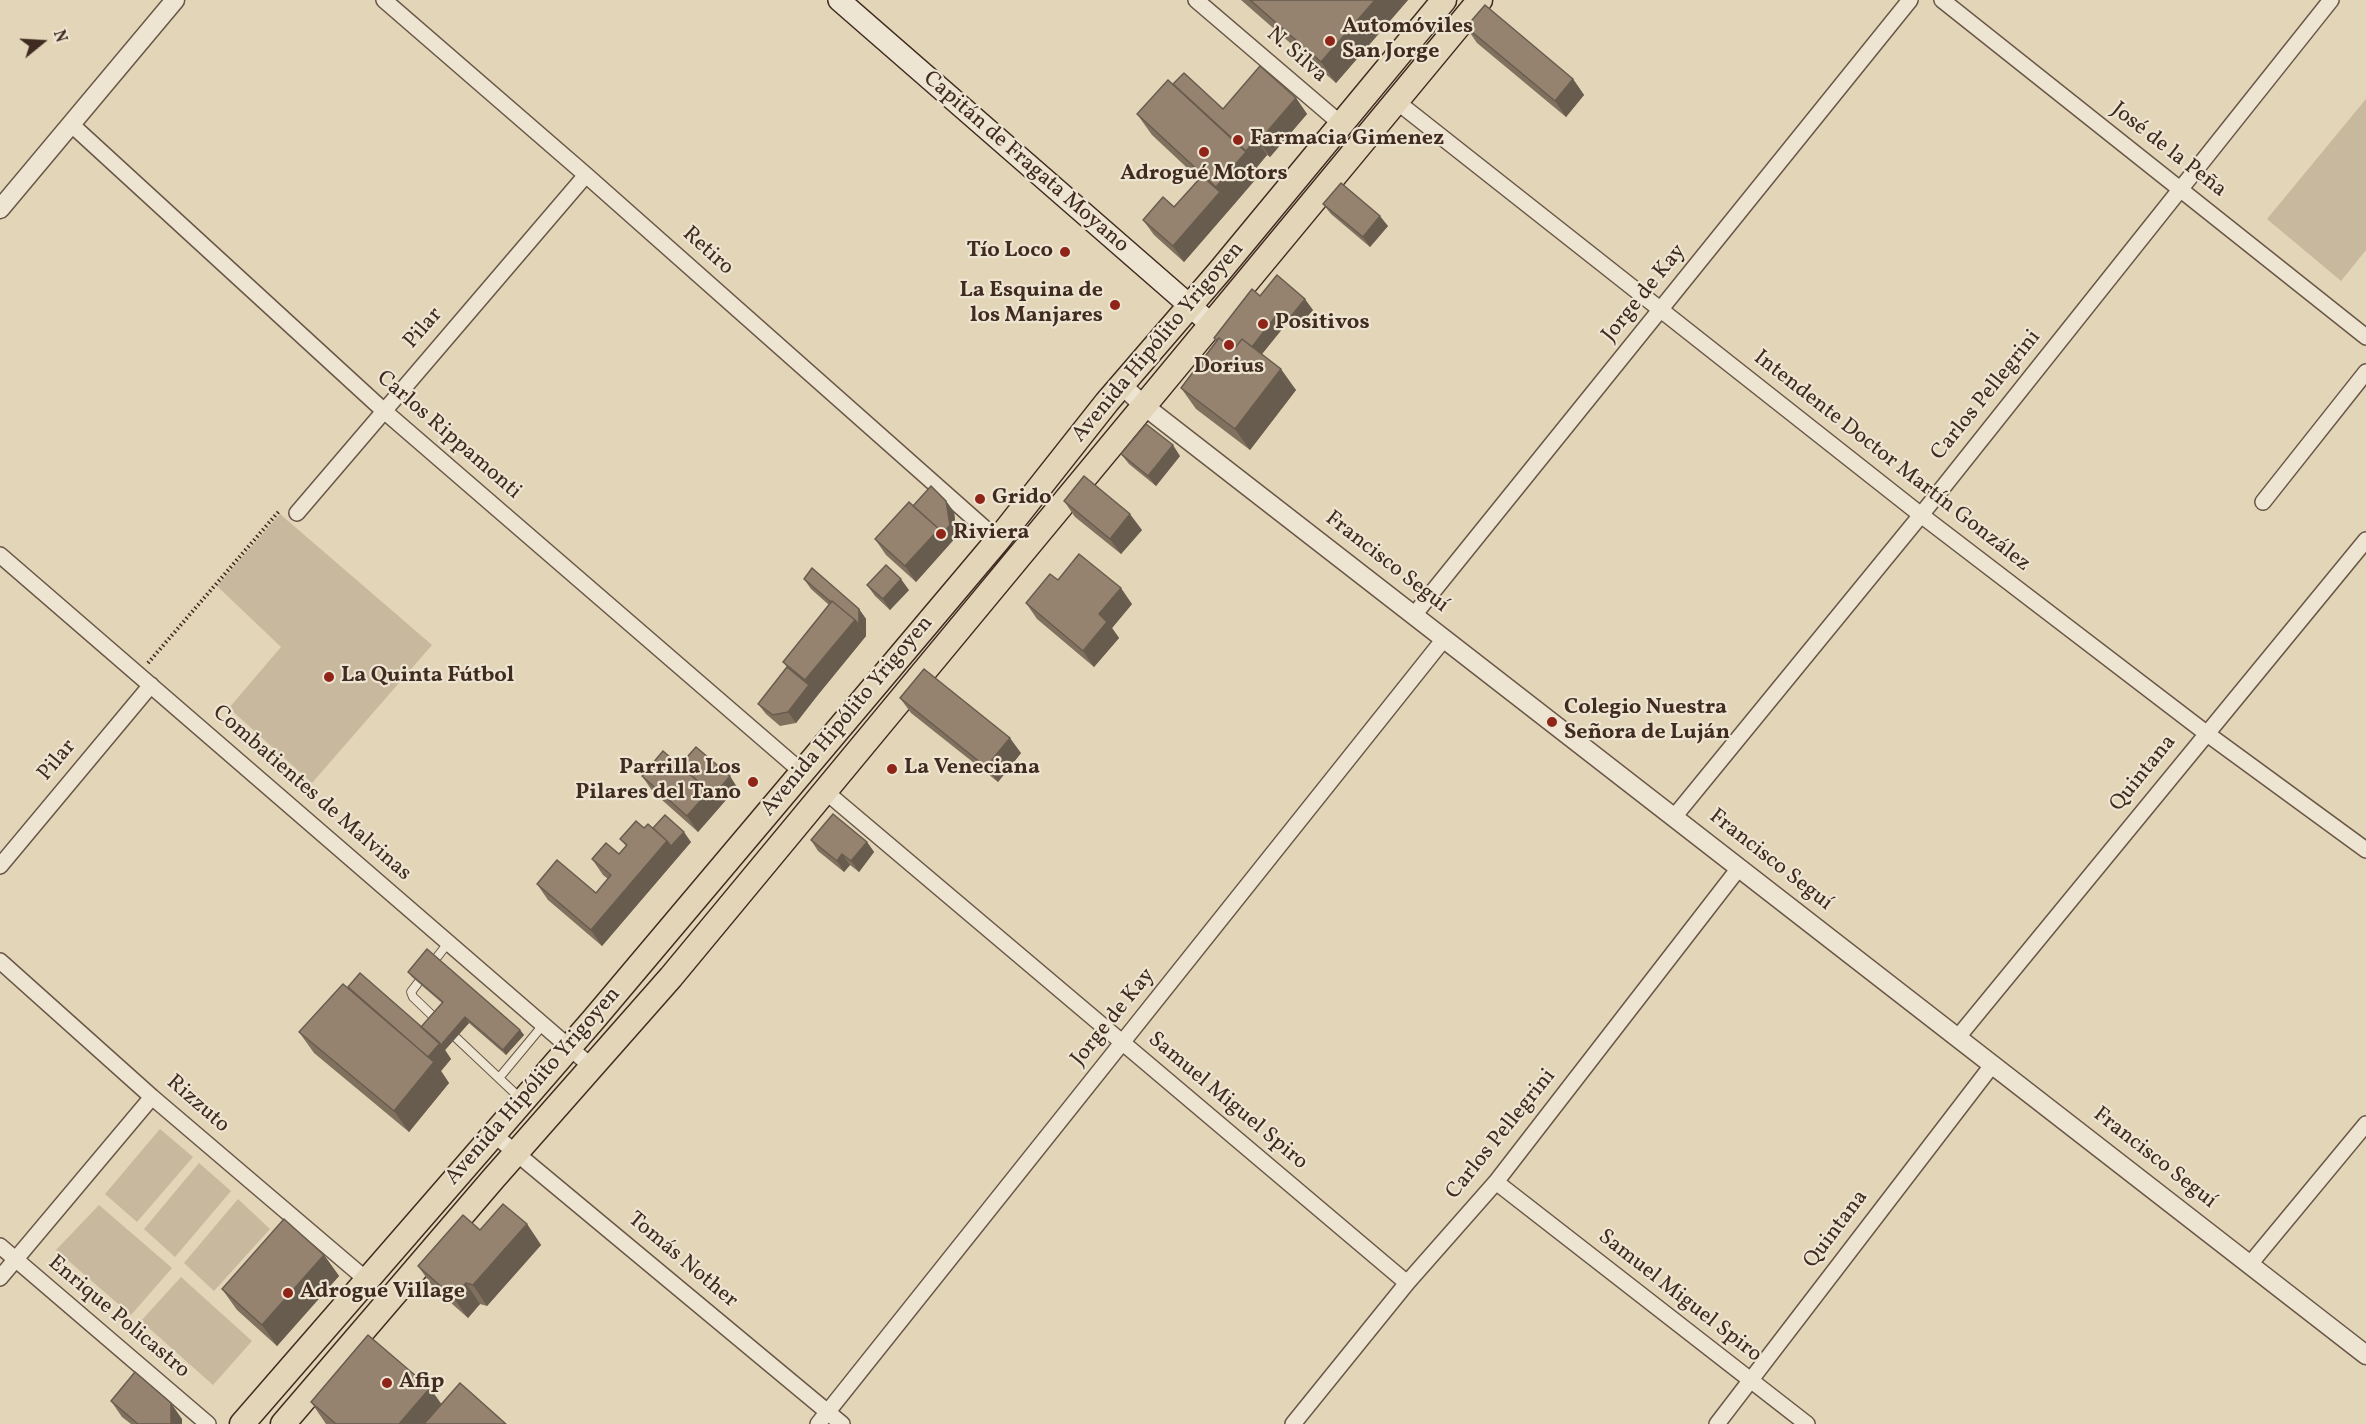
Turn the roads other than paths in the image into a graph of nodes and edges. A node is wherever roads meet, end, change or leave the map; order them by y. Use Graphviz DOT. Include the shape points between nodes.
graph roads {
  1 [pos="174,0"];
  2 [pos="384,0"];
  3 [pos="839,0"];
  4 [pos="1196,0"];
  5 [pos="1444,0"];
  6 [pos="1480,0"];
  7 [pos="1910,0"];
  8 [pos="1942,0"];
  9 [pos="2331,0"];
  10 [pos="1396,100"];
  11 [pos="1340,123"];
  12 [pos="72,125"];
  13 [pos="586,175"];
  14 [pos="2182,190"];
  15 [pos="0,208"];
  16 [pos="1189,306"];
  17 [pos="1660,311"];
  18 [pos="1212,325"];
  19 [pos="2366,337"];
  20 [pos="2366,372"];
  21 [pos="1122,385"];
  22 [pos="1143,405"];
  23 [pos="383,410"];
  24 [pos="2263,502"];
  25 [pos="297,513"];
  26 [pos="1921,515"];
  27 [pos="998,540"];
  28 [pos="2366,540"];
  29 [pos="0,555"];
  30 [pos="1413,615"];
  31 [pos="1444,639"];
  32 [pos="145,680"];
  33 [pos="2206,734"];
  34 [pos="802,772"];
  35 [pos="826,792"];
  36 [pos="1674,817"];
  37 [pos="2366,850"];
  38 [pos="0,866"];
  39 [pos="1739,868"];
  40 [pos="448,943"];
  41 [pos="0,961"];
  42 [pos="543,1025"];
  43 [pos="1958,1037"];
  44 [pos="1123,1043"];
  45 [pos="568,1047"];
  46 [pos="1993,1064"];
  47 [pos="592,1067"];
  48 [pos="499,1078"];
  49 [pos="152,1096"];
  50 [pos="522,1100"];
  51 [pos="2366,1124"];
  52 [pos="492,1133"];
  53 [pos="517,1152"];
  54 [pos="1496,1182"];
  55 [pos="0,1246"];
  56 [pos="15,1260"];
  57 [pos="2250,1264"];
  58 [pos="0,1278"];
  59 [pos="368,1281"];
  60 [pos="1407,1283"];
  61 [pos="2366,1355"];
  62 [pos="1750,1381"];
  63 [pos="823,1418"];
  64 [pos="208,1424"];
  65 [pos="242,1424"];
  66 [pos="283,1424"];
  67 [pos="842,1424"];
  68 [pos="1293,1424"];
  69 [pos="1717,1424"];
  70 [pos="1807,1424"];
  1 -- 12 [label="street"];
  2 -- 13 [label="street, Retiro"];
  3 -- 16 [label="main road, Capitán de Fragata Moyano"];
  4 -- 11 [label="street, N. Silva"];
  5 -- 11 [label="main road, Avenida Hipólito Yrigoyen"];
  6 -- 10 [label="main road, Avenida Hipólito Yrigoyen"];
  7 -- 17 [label="street, Jorge de Kay"];
  8 -- 14 [label="street, José de la Peña"];
  9 -- 14 [label="street, Carlos Pellegrini"];
  10 -- 17 [label="street, Intendente Doctor Martín González"];
  10 -- 18 [label="main road, Avenida Hipólito Yrigoyen"];
  11 -- 16 [label="main road, Avenida Hipólito Yrigoyen"];
  12 -- 15 [label="street"];
  12 -- 23 [label="street, Carlos Rippamonti"];
  13 -- 23 [label="street, Pilar"];
  13 -- 27 [label="street, Retiro"];
  14 -- 19 [label="street, José de la Peña"];
  14 -- 26 [label="street, Carlos Pellegrini"];
  16 -- 18 [label="main road, Capitán de Fragata Moyano"];
  16 -- 21 [label="main road, Avenida Hipólito Yrigoyen"];
  17 -- 26 [label="street, Intendente Doctor Martín González"];
  17 -- 30 [label="street, Jorge de Kay"];
  18 -- 22 [label="main road, Avenida Hipólito Yrigoyen"];
  20 -- 24 [label="street"];
  21 -- 22 [label="street"];
  21 -- 27 [label="main road, Avenida Hipólito Yrigoyen"];
  22 -- 30 [label="street, Francisco Seguí"];
  22 -- 35 [label="main road, Avenida Hipólito Yrigoyen"];
  23 -- 25 [label="street, Pilar"];
  23 -- 34 [label="street, Carlos Rippamonti"];
  26 -- 33 [label="street, Intendente Doctor Martín González"];
  26 -- 36 [label="street, Carlos Pellegrini"];
  27 -- 34 [label="main road, Avenida Hipólito Yrigoyen"];
  28 -- 33 [label="street, Quintana"];
  29 -- 32 [label="street, Combatientes de Malvinas"];
  30 -- 31 [label="street, Francisco Seguí"];
  31 -- 36 [label="street, Francisco Seguí"];
  31 -- 44 [label="street, Jorge de Kay"];
  32 -- 38 [label="street, Pilar"];
  32 -- 40 [label="street, Combatientes de Malvinas"];
  33 -- 37 [label="street, Intendente Doctor Martín González"];
  33 -- 43 [label="street, Quintana"];
  34 -- 45 [label="main road, Avenida Hipólito Yrigoyen"];
  35 -- 44 [label="street, Samuel Miguel Spiro"];
  35 -- 47 [label="main road, Avenida Hipólito Yrigoyen"];
  36 -- 39 [label="street, Francisco Seguí"];
  39 -- 43 [label="street, Francisco Seguí"];
  39 -- 54 [label="street, Carlos Pellegrini"];
  40 -- 42 [label="street, Combatientes de Malvinas"];
  40 -- 48 [label="lane" via="411,992 413,998"];
  41 -- 49 [label="street, Rizzuto"];
  42 -- 45 [label="street, Combatientes de Malvinas"];
  42 -- 48 [label="lane"];
  43 -- 46 [label="street, Francisco Seguí"];
  44 -- 60 [label="street, Samuel Miguel Spiro"];
  44 -- 63 [label="street, Jorge de Kay"];
  45 -- 47 [label="street, Combatientes de Malvinas"];
  45 -- 50 [label="main road, Avenida Hipólito Yrigoyen"];
  46 -- 57 [label="street, Francisco Seguí"];
  46 -- 62 [label="street, Quintana"];
  47 -- 53 [label="main road, Avenida Hipólito Yrigoyen"];
  48 -- 50 [label="lane"];
  49 -- 56 [label="street"];
  49 -- 59 [label="street, Rizzuto"];
  50 -- 52 [label="main road, Avenida Hipólito Yrigoyen"];
  51 -- 57 [label="street"];
  52 -- 53 [label="street, Tomás Nother"];
  52 -- 59 [label="main road, Avenida Hipólito Yrigoyen"];
  53 -- 63 [label="street, Tomás Nother"];
  53 -- 66 [label="main road, Avenida Hipólito Yrigoyen"];
  54 -- 60 [label="street, Carlos Pellegrini"];
  54 -- 62 [label="street, Samuel Miguel Spiro"];
  55 -- 56 [label="street, Enrique Policastro"];
  56 -- 58 [label="street"];
  56 -- 64 [label="street, Enrique Policastro"];
  57 -- 61 [label="street, Francisco Seguí"];
  59 -- 65 [label="main road, Avenida Hipólito Yrigoyen"];
  60 -- 68 [label="street, Carlos Pellegrini"];
  62 -- 69 [label="street, Quintana"];
  62 -- 70 [label="street, Samuel Miguel Spiro"];
  63 -- 67 [label="street, Tomás Nother"];
}
